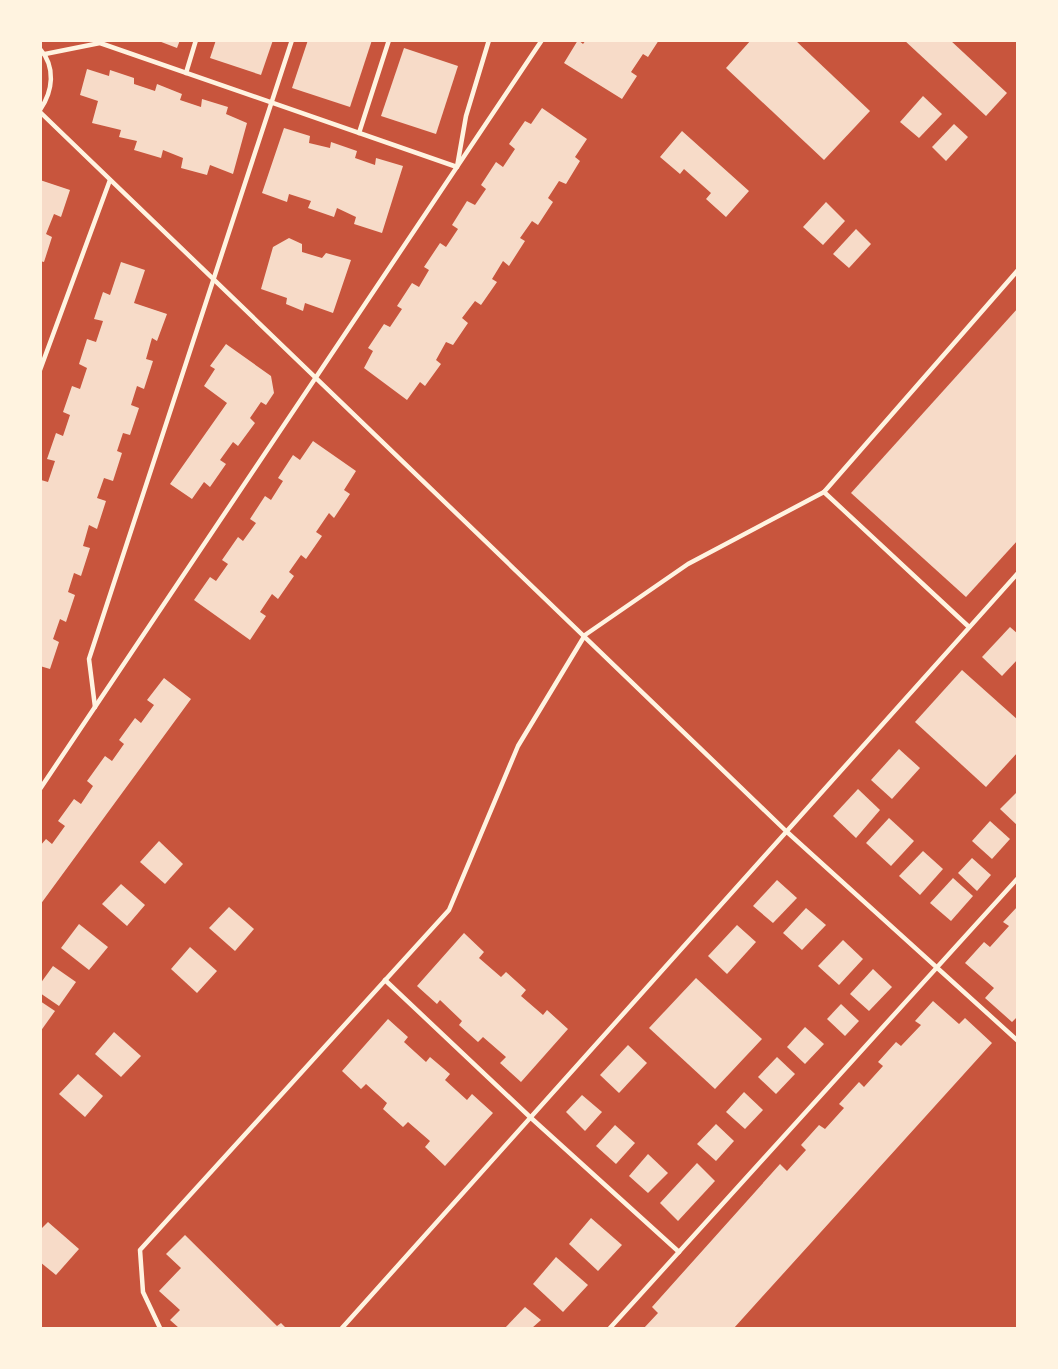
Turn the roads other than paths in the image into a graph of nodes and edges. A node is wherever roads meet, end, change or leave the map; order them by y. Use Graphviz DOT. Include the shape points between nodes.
graph roads {
  1 [pos="196,40"];
  2 [pos="292,40"];
  3 [pos="389,40"];
  4 [pos="489,40"];
  5 [pos="542,40"];
  6 [pos="101,42"];
  7 [pos="40,49"];
  8 [pos="45,54"];
  9 [pos="186,73"];
  10 [pos="272,103"];
  11 [pos="40,111"];
  12 [pos="359,133"];
  13 [pos="457,167"];
  14 [pos="110,180"];
  15 [pos="1017,270"];
  16 [pos="213,279"];
  17 [pos="40,370"];
  18 [pos="316,378"];
  19 [pos="824,492"];
  20 [pos="1017,573"];
  21 [pos="969,627"];
  22 [pos="585,635"];
  23 [pos="95,708"];
  24 [pos="40,789"];
  25 [pos="786,831"];
  26 [pos="1017,878"];
  27 [pos="936,967"];
  28 [pos="385,980"];
  29 [pos="1017,1041"];
  30 [pos="530,1117"];
  31 [pos="679,1252"];
  32 [pos="160,1329"];
  33 [pos="342,1329"];
  34 [pos="610,1329"];
  1 -- 9 [label="lane"];
  2 -- 10 [label="lane"];
  3 -- 12 [label="lane"];
  4 -- 13 [label="lane" via="466,116"];
  5 -- 13 [label="lane"];
  6 -- 8 [label="lane"];
  6 -- 9 [label="lane"];
  7 -- 8 [label="lane"];
  8 -- 11 [label="lane" via="51,84"];
  9 -- 10 [label="lane"];
  10 -- 12 [label="lane"];
  10 -- 16 [label="lane"];
  11 -- 14 [label="lane"];
  12 -- 13 [label="lane"];
  13 -- 18 [label="lane"];
  14 -- 16 [label="lane"];
  14 -- 17 [label="lane"];
  15 -- 19 [label="lane"];
  16 -- 18 [label="lane"];
  16 -- 23 [label="lane" via="89,659"];
  18 -- 22 [label="lane"];
  18 -- 23 [label="lane"];
  19 -- 21 [label="lane"];
  19 -- 22 [label="lane" via="688,564"];
  20 -- 21 [label="lane"];
  21 -- 25 [label="lane"];
  22 -- 25 [label="lane"];
  22 -- 28 [label="lane" via="518,746 449,910"];
  23 -- 24 [label="lane"];
  25 -- 27 [label="lane"];
  25 -- 30 [label="lane"];
  26 -- 27 [label="lane"];
  27 -- 29 [label="lane"];
  27 -- 31 [label="lane"];
  28 -- 30 [label="lane"];
  28 -- 32 [label="lane" via="140,1250 143,1292"];
  30 -- 31 [label="lane"];
  30 -- 33 [label="lane"];
  31 -- 34 [label="lane"];
}
